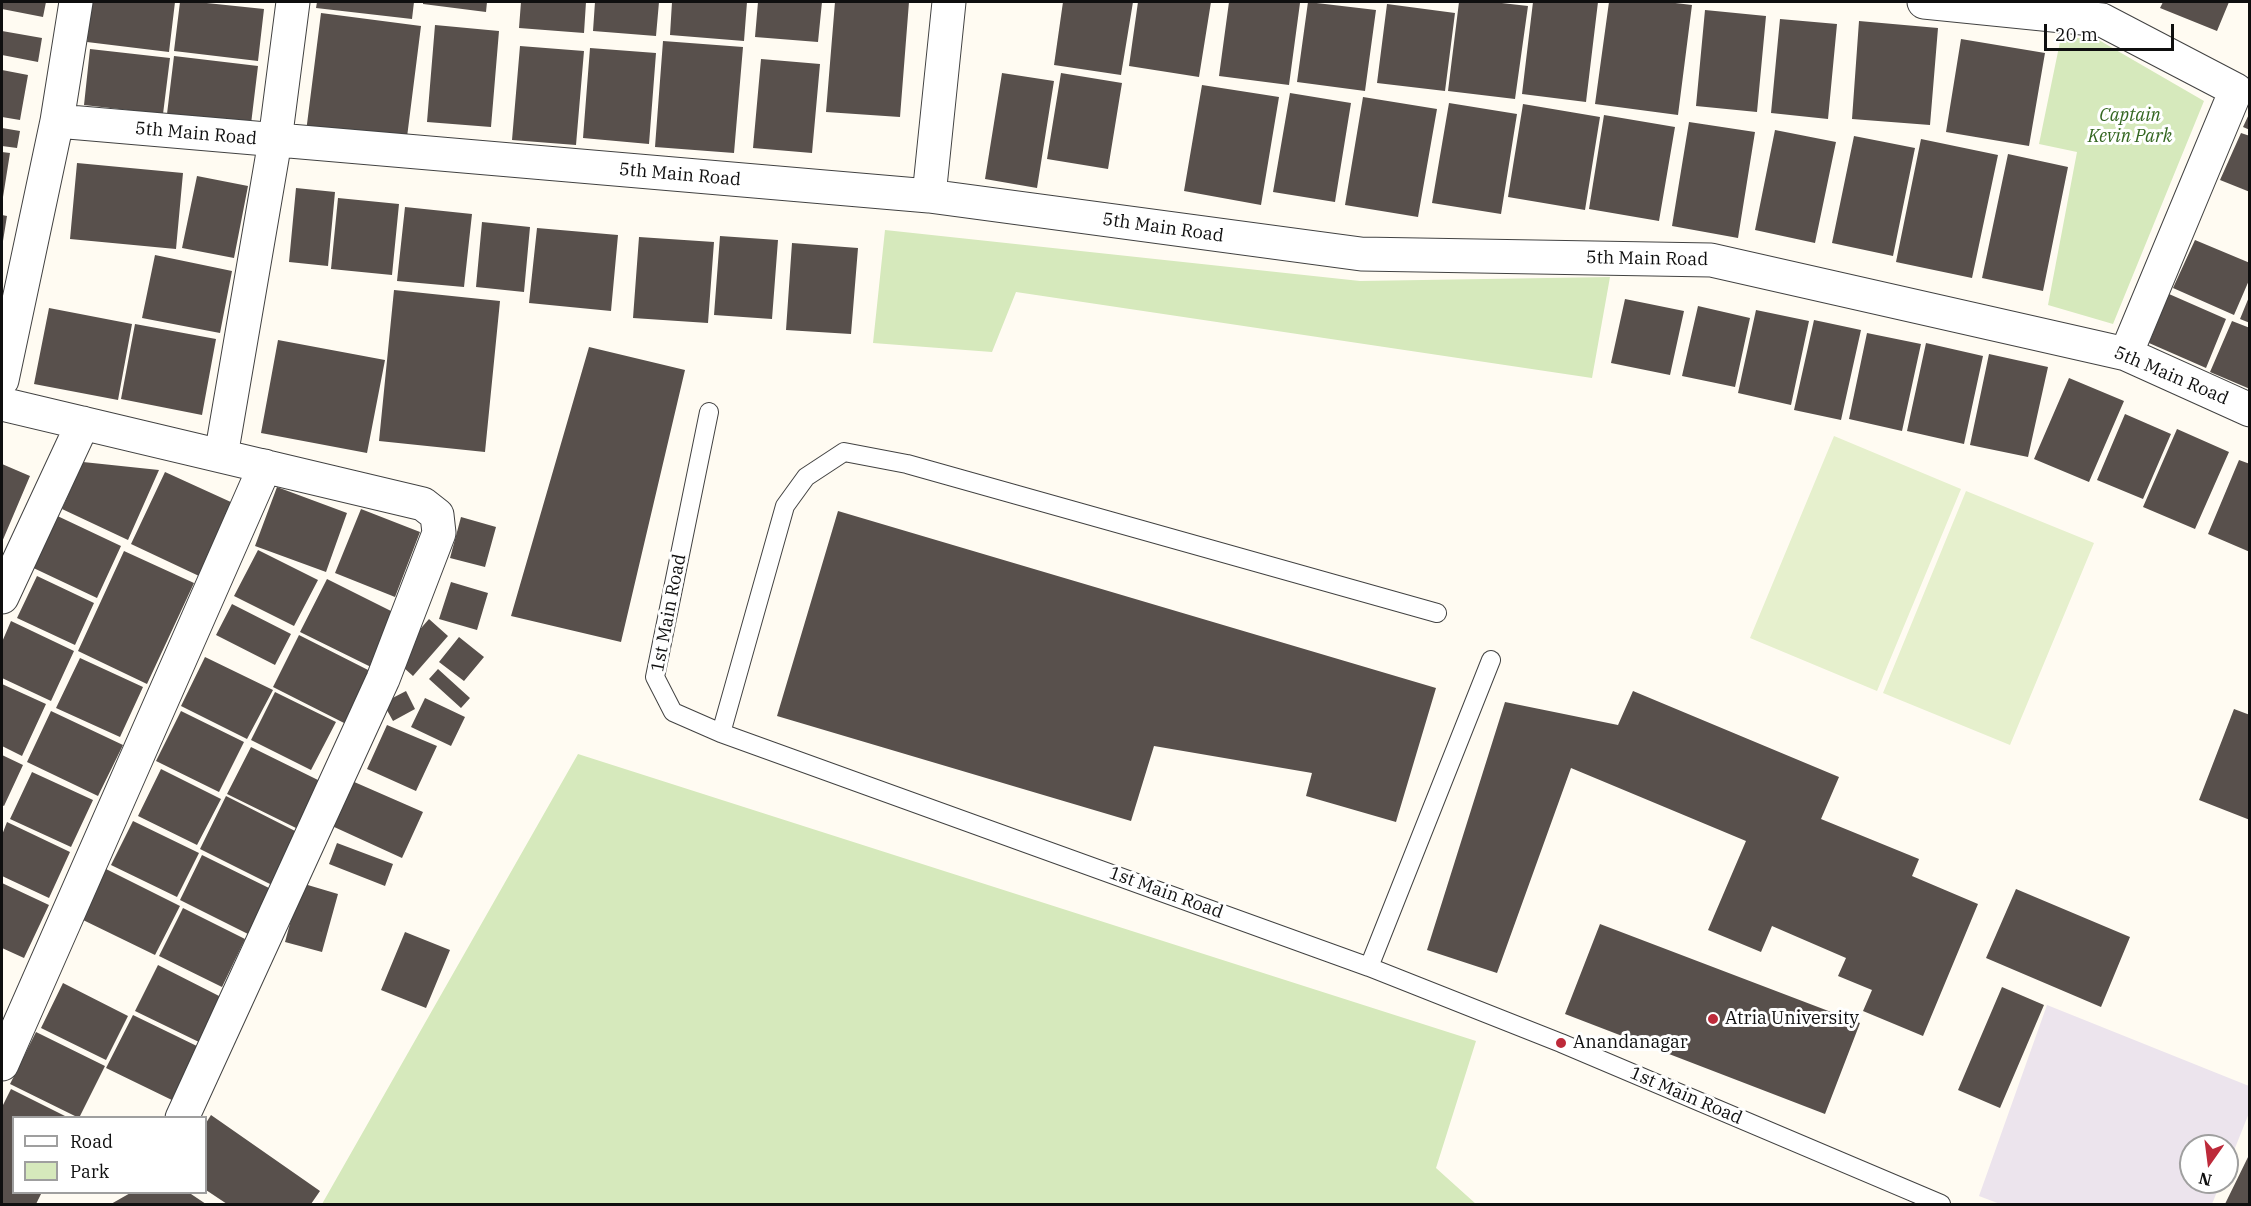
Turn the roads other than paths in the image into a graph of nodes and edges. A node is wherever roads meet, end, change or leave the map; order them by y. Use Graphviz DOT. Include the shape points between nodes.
graph roads {
  1 [pos="76,2"];
  2 [pos="293,2"];
  3 [pos="949,2"];
  4 [pos="1924,2"];
  5 [pos="57,121"];
  6 [pos="275,141"];
  7 [pos="928,196"];
  8 [pos="2126,354"];
  9 [pos="2,380"];
  10 [pos="2,404"];
  11 [pos="2250,410"];
  12 [pos="709,412"];
  13 [pos="83,423"];
  14 [pos="221,456"];
  15 [pos="265,466"];
  16 [pos="2,597"];
  17 [pos="1437,613"];
  18 [pos="1491,660"];
  19 [pos="721,733"];
  20 [pos="1370,967"];
  21 [pos="2,1064"];
  22 [pos="183,1116"];
  23 [pos="1941,1204"];
  1 -- 5 [label="street"];
  2 -- 6 [label="street"];
  3 -- 7 [label="street"];
  4 -- 8 [label="street" via="2102,20 2236,90"];
  5 -- 6 [label="street, 5th Main Road"];
  5 -- 9 [label="street"];
  6 -- 7 [label="street, 5th Main Road"];
  6 -- 14 [label="street"];
  7 -- 8 [label="street, 5th Main Road" via="1361,254 1711,260"];
  8 -- 11 [label="street, 5th Main Road"];
  10 -- 13 [label="street"];
  12 -- 19 [label="lane, 1st Main Road" via="655,677 673,712"];
  13 -- 14 [label="street"];
  13 -- 16 [label="street"];
  14 -- 15 [label="street"];
  15 -- 21 [label="street"];
  15 -- 22 [label="street" via="423,504 437,515 439,533 383,679"];
  17 -- 19 [label="lane" via="907,464 844,452 806,477 785,506"];
  18 -- 20 [label="lane"];
  19 -- 20 [label="lane, 1st Main Road"];
  20 -- 23 [label="lane, 1st Main Road" via="1561,1043"];
}
